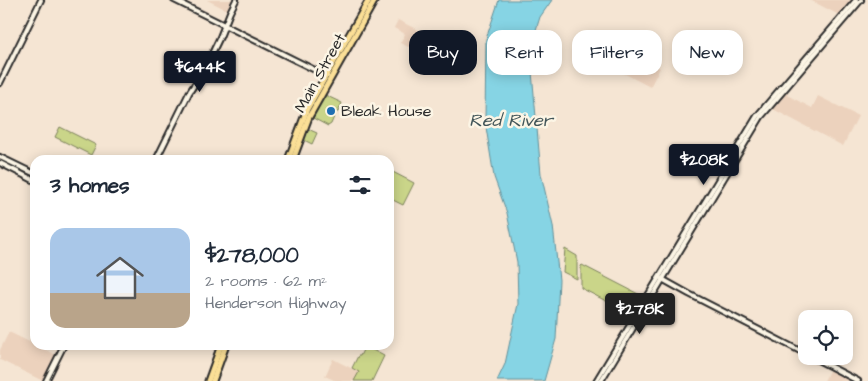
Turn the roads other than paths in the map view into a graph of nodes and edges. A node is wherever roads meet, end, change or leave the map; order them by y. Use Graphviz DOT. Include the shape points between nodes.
graph roads {
  1 [pos="41,0"];
  2 [pos="174,0"];
  3 [pos="236,0"];
  4 [pos="369,0"];
  5 [pos="375,0"];
  6 [pos="857,1"];
  7 [pos="358,19"];
  8 [pos="224,25"];
  9 [pos="361,26"];
  10 [pos="353,27"];
  11 [pos="356,33"];
  12 [pos="328,77"];
  13 [pos="0,83"];
  14 [pos="309,105"];
  15 [pos="312,111"];
  16 [pos="158,155"];
  17 [pos="290,155"];
  18 [pos="295,155"];
  19 [pos="0,157"];
  20 [pos="0,164"];
  21 [pos="30,172"];
  22 [pos="30,179"];
  23 [pos="661,278"];
  24 [pos="62,350"];
  25 [pos="219,350"];
  26 [pos="224,350"];
  27 [pos="798,350"];
  28 [pos="827,365"];
  29 [pos="46,381"];
  30 [pos="208,381"];
  31 [pos="213,381"];
  32 [pos="596,381"];
  33 [pos="601,381"];
  34 [pos="858,381"];
  1 -- 13 [label="main road"];
  2 -- 8 [label="main road"];
  3 -- 8 [label="main road"];
  4 -- 7 [label="main road, Main Street"];
  5 -- 9 [label="main road, Main Street"];
  6 -- 23 [label="main road" via="757,116"];
  7 -- 9 [label="main road"];
  7 -- 10 [label="main road, Main Street"];
  8 -- 12 [label="main road"];
  8 -- 16 [label="main road"];
  9 -- 11 [label="main road, Main Street"];
  10 -- 11 [label="main road"];
  10 -- 12 [label="main road, Main Street"];
  11 -- 12 [label="main road, Main Street"];
  12 -- 14 [label="main road, Main Street"];
  12 -- 15 [label="main road, Main Street"];
  14 -- 15 [label="main road"];
  14 -- 17 [label="main road, Main Street"];
  15 -- 18 [label="main road, Main Street"];
  19 -- 21 [label="main road"];
  20 -- 22 [label="main road"];
  23 -- 27 [label="main road"];
  23 -- 32 [label="main road"];
  23 -- 33 [label="main road"];
  24 -- 29 [label="main road"];
  25 -- 30 [label="main road"];
  26 -- 31 [label="main road"];
  28 -- 34 [label="main road"];
}
